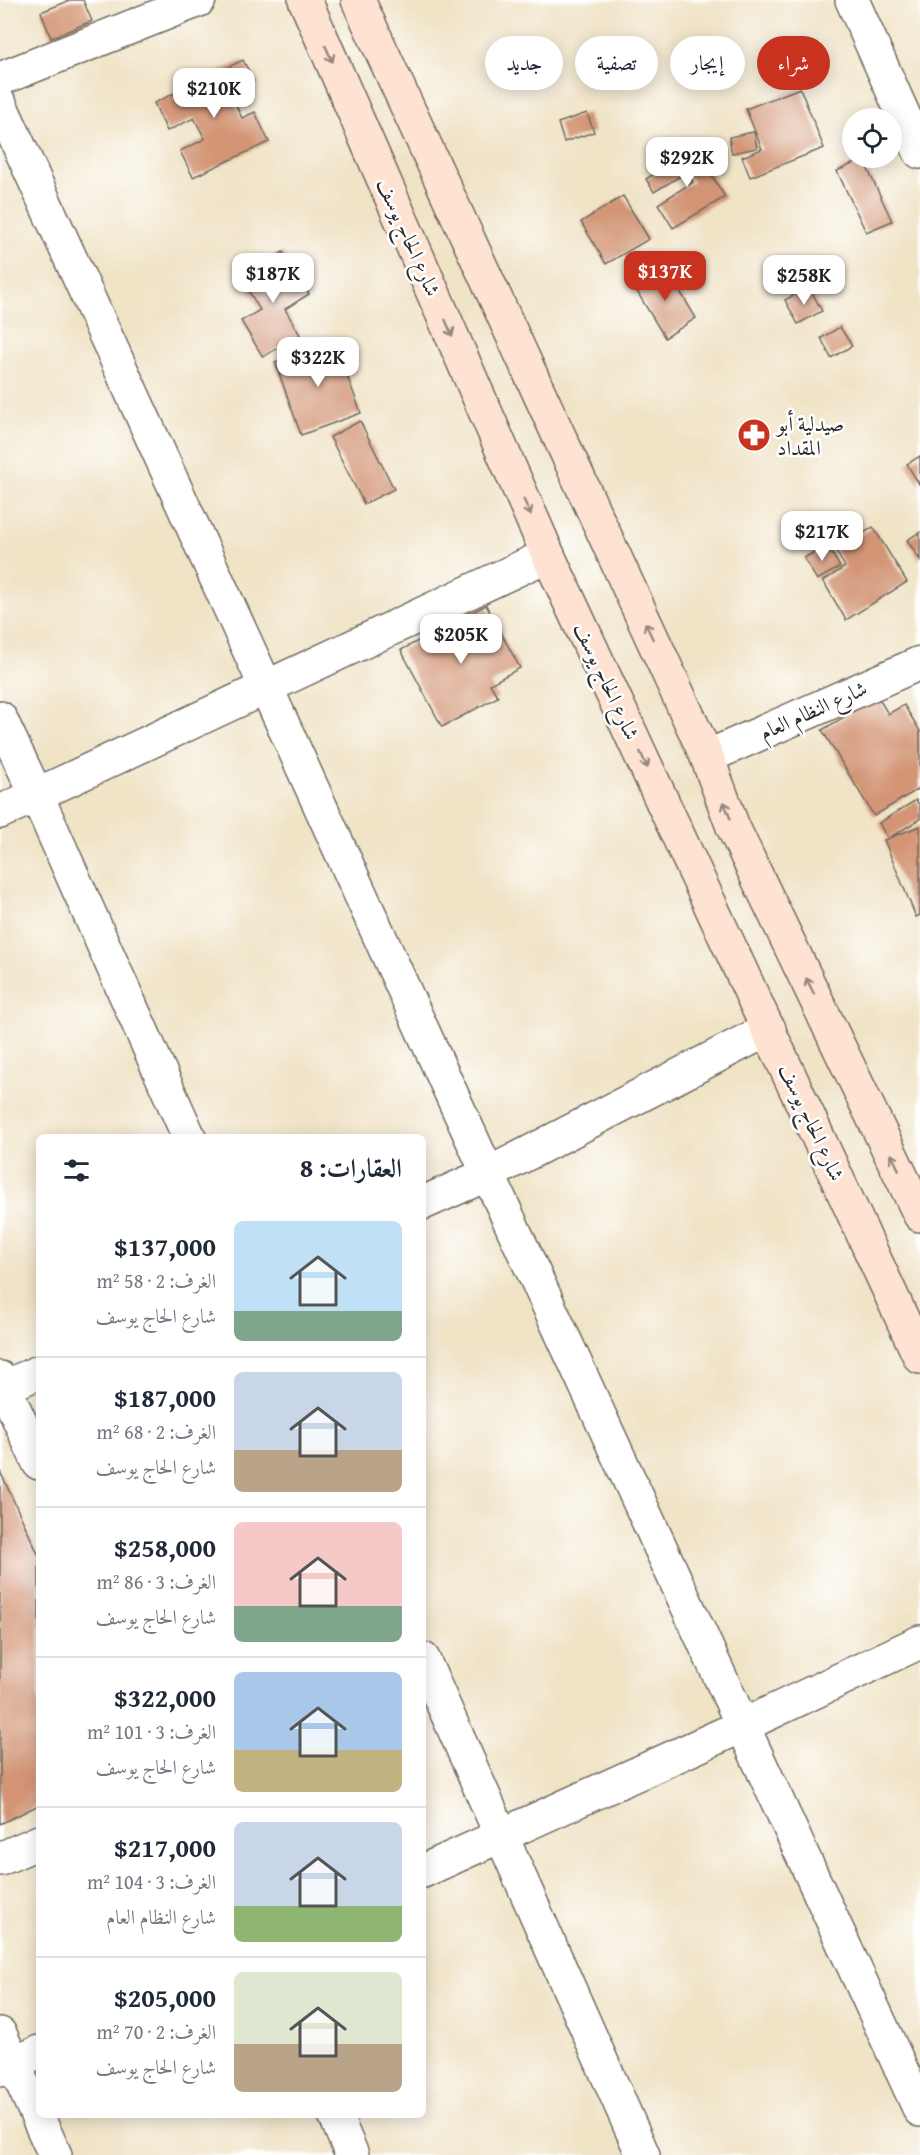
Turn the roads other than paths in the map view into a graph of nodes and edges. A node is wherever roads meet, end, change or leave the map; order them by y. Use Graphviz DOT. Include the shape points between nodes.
graph roads {
  1 [pos="199,0"];
  2 [pos="305,0"];
  3 [pos="358,0"];
  4 [pos="852,0"];
  5 [pos="0,79"];
  6 [pos="0,104"];
  7 [pos="920,152"];
  8 [pos="548,555"];
  9 [pos="920,663"];
  10 [pos="266,689"];
  11 [pos="0,718"];
  12 [pos="707,757"];
  13 [pos="37,795"];
  14 [pos="0,812"];
  15 [pos="769,1029"];
  16 [pos="188,1134"];
  17 [pos="488,1174"];
  18 [pos="426,1202"];
  19 [pos="919,1210"];
  20 [pos="920,1357"];
  21 [pos="36,1373"];
  22 [pos="1,1385"];
  23 [pos="36,1457"];
  24 [pos="920,1642"];
  25 [pos="426,1666"];
  26 [pos="744,1725"];
  27 [pos="501,1834"];
  28 [pos="36,1843"];
  29 [pos="0,1859"];
  30 [pos="426,1869"];
  31 [pos="0,2034"];
  32 [pos="18,2062"];
  33 [pos="36,2107"];
  34 [pos="920,2110"];
  35 [pos="40,2118"];
  36 [pos="336,2118"];
  37 [pos="55,2155"];
  38 [pos="352,2155"];
  39 [pos="643,2155"];
  1 -- 5 [label="street"];
  2 -- 8 [label="main road, شارع الحاج يوسف, one-way"];
  12 -- 3 [label="main road, one-way"];
  4 -- 7 [label="street"];
  6 -- 10 [label="street"];
  8 -- 10 [label="street"];
  8 -- 15 [label="main road, شارع الحاج يوسف, one-way"];
  9 -- 12 [label="street, شارع النظام العام"];
  10 -- 13 [label="street"];
  10 -- 17 [label="street"];
  11 -- 13 [label="street"];
  19 -- 12 [label="main road, one-way" via="733,827"];
  13 -- 14 [label="street"];
  13 -- 16 [label="street"];
  15 -- 17 [label="street"];
  15 -- 20 [label="main road, شارع الحاج يوسف"];
  17 -- 18 [label="street"];
  17 -- 26 [label="street"];
  21 -- 22 [label="street"];
  22 -- 23 [label="street"];
  24 -- 26 [label="street"];
  25 -- 27 [label="street"];
  26 -- 27 [label="street"];
  26 -- 34 [label="street"];
  27 -- 30 [label="street"];
  27 -- 39 [label="street"];
  28 -- 29 [label="street"];
  31 -- 32 [label="street"];
  32 -- 33 [label="street"];
  35 -- 37 [label="street"];
  36 -- 38 [label="street"];
}
